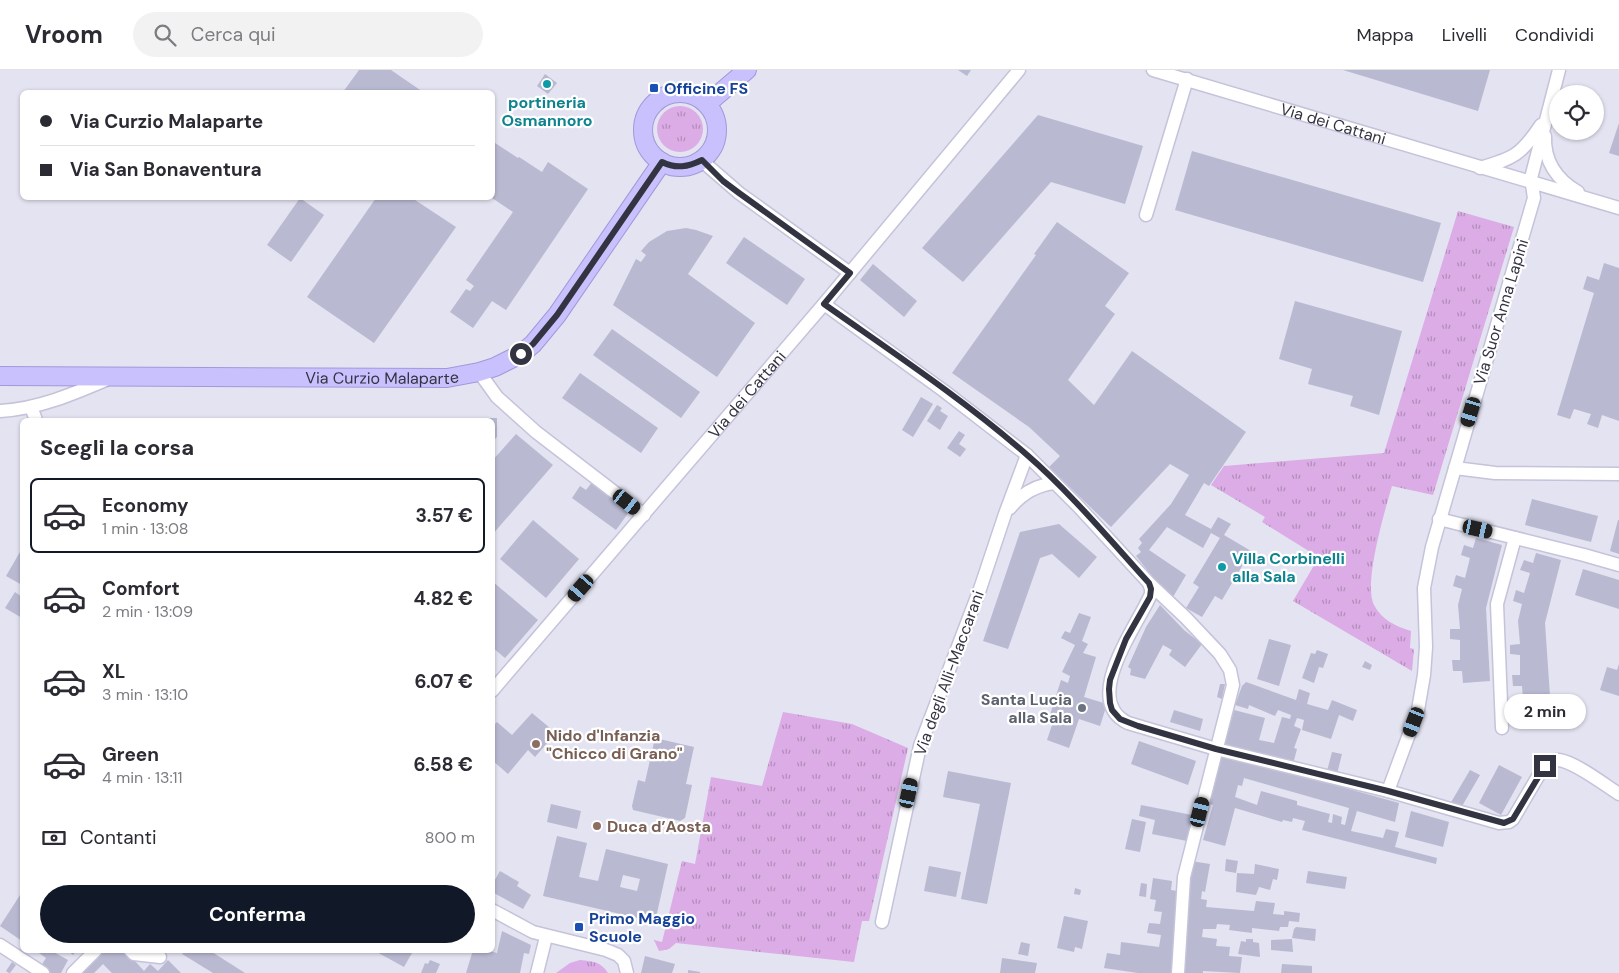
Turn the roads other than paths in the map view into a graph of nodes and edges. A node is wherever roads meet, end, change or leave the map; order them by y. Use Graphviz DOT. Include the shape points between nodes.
graph roads {
  1 [pos="747,70"];
  2 [pos="1019,70"];
  3 [pos="1153,70"];
  4 [pos="1559,70"];
  5 [pos="1187,79"];
  6 [pos="706,104"];
  7 [pos="1547,116"];
  8 [pos="702,160"];
  9 [pos="662,162"];
  10 [pos="1480,168"];
  11 [pos="1531,184"];
  12 [pos="1593,201"];
  13 [pos="1619,208"];
  14 [pos="1146,216"];
  15 [pos="850,273"];
  16 [pos="824,304"];
  17 [pos="479,372"];
  18 [pos="0,376"];
  19 [pos="114,376"];
  20 [pos="31,407"];
  21 [pos="0,411"];
  22 [pos="35,418"];
  23 [pos="1027,455"];
  24 [pos="1455,468"];
  25 [pos="1619,474"];
  26 [pos="1055,483"];
  27 [pos="1005,514"];
  28 [pos="644,515"];
  29 [pos="1439,519"];
  30 [pos="1515,538"];
  31 [pos="1619,565"];
  32 [pos="1149,583"];
  33 [pos="1150,597"];
  34 [pos="1164,597"];
  35 [pos="495,688"];
  36 [pos="1502,728"];
  37 [pos="1216,749"];
  38 [pos="1388,791"];
  39 [pos="1619,794"];
  40 [pos="495,912"];
  41 [pos="882,922"];
  42 [pos="546,937"];
  43 [pos="0,945"];
  44 [pos="93,953"];
  45 [pos="133,953"];
  46 [pos="160,957"];
  47 [pos="43,973"];
  48 [pos="74,973"];
  49 [pos="537,973"];
  50 [pos="627,973"];
  51 [pos="1178,973"];
  1 -- 6 [label="street"];
  2 -- 15 [label="street, Via dei Cattani"];
  3 -- 5 [label="street, Via dei Cattani"];
  4 -- 7 [label="street, Via dei Cattani"];
  5 -- 10 [label="street, Via dei Cattani"];
  5 -- 14 [label="street"];
  6 -- 8 [label="street" via="714,116 717,135 711,150"];
  6 -- 9 [label="street" via="692,95 677,93 663,97 652,106 644,121 643,134 648,150"];
  7 -- 10 [label="street, Via dei Cattani" via="1518,154"];
  7 -- 11 [label="street, Via dei Cattani"];
  7 -- 12 [label="street, Via dei Cattani" via="1545,150 1554,172 1568,186"];
  8 -- 9 [label="street" via="683,167"];
  8 -- 15 [label="street" via="723,181"];
  9 -- 17 [label="street, Via Curzio Malaparte" via="540,337 521,354"];
  10 -- 11 [label="street, Via dei Cattani"];
  11 -- 12 [label="street, Via dei Cattani"];
  11 -- 24 [label="street, Via Suor Anna Lapini" via="1532,206"];
  12 -- 13 [label="street, Via dei Cattani"];
  15 -- 16 [label="street, Via dei Cattani"];
  16 -- 23 [label="street"];
  16 -- 28 [label="street, Via dei Cattani"];
  17 -- 19 [label="street, Via Curzio Malaparte" via="447,378"];
  17 -- 28 [label="street" via="497,396 536,432"];
  18 -- 19 [label="street, Via Curzio Malaparte"];
  19 -- 20 [label="street" via="57,400"];
  20 -- 21 [label="street"];
  20 -- 22 [label="street"];
  23 -- 26 [label="street"];
  23 -- 27 [label="street, Via degli Alli-Maccarani"];
  24 -- 25 [label="street" via="1495,473"];
  24 -- 29 [label="street, Via Suor Anna Lapini"];
  26 -- 27 [label="street, Via degli Alli-Maccarani" via="1025,493"];
  26 -- 32 [label="street"];
  27 -- 41 [label="street, Via degli Alli-Maccarani" via="917,758"];
  28 -- 35 [label="street, Via dei Cattani"];
  29 -- 30 [label="street"];
  29 -- 38 [label="street, Via Suor Anna Lapini" via="1424,588 1426,647 1418,710"];
  30 -- 31 [label="street"];
  30 -- 36 [label="street" via="1497,604"];
  32 -- 33 [label="street"];
  32 -- 34 [label="street"];
  33 -- 34 [label="street" via="1156,594"];
  33 -- 37 [label="street" via="1126,639 1113,671 1109,689 1112,710 1128,723"];
  34 -- 37 [label="street" via="1220,654 1230,670 1233,685"];
  37 -- 38 [label="street"];
  37 -- 51 [label="street" via="1184,877"];
  38 -- 39 [label="street" via="1497,822 1509,822 1545,766 1559,760"];
  40 -- 42 [label="street"];
  42 -- 49 [label="street"];
  42 -- 50 [label="street" via="612,952 624,961"];
  43 -- 47 [label="street"];
  44 -- 48 [label="street"];
  45 -- 46 [label="street"];
}
